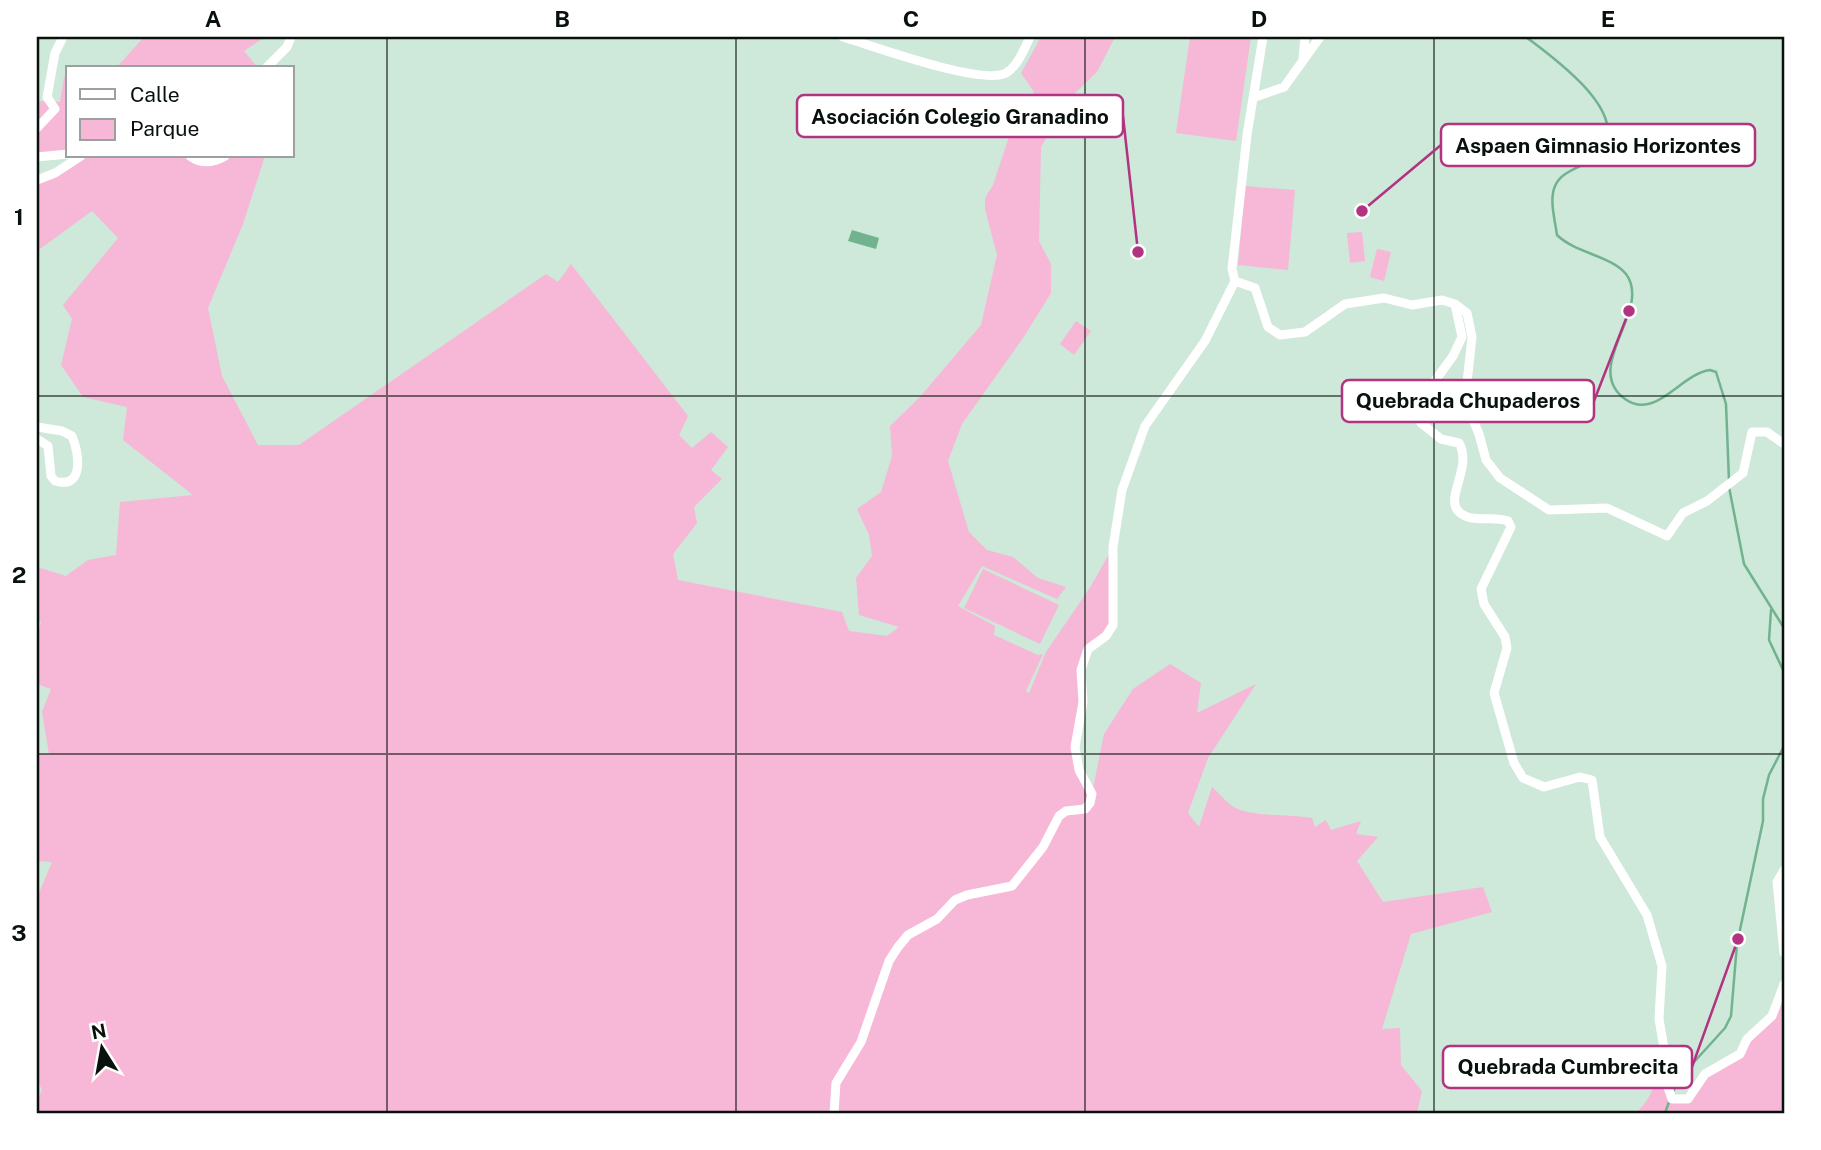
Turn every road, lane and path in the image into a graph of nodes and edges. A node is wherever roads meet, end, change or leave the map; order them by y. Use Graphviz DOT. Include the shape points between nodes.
graph roads {
  1 [pos="63,37"];
  2 [pos="291,37"];
  3 [pos="843,37"];
  4 [pos="1030,37"];
  5 [pos="1263,37"];
  6 [pos="1305,37"];
  7 [pos="1320,37"];
  8 [pos="1302,61"];
  9 [pos="268,66"];
  10 [pos="1255,97"];
  11 [pos="37,128"];
  12 [pos="66,154"];
  13 [pos="37,157"];
  14 [pos="78,158"];
  15 [pos="192,158"];
  16 [pos="220,158"];
  17 [pos="37,180"];
  18 [pos="1234,281"];
  19 [pos="1455,303"];
  20 [pos="37,427"];
  21 [pos="37,439"];
  22 [pos="1784,444"];
  23 [pos="1784,870"];
  24 [pos="1784,953"];
  25 [pos="1784,984"];
  26 [pos="834,1113"];
  1 -- 11 [label="street" via="55,53 47,97 55,109"];
  2 -- 9 [label="street"];
  3 -- 4 [label="street" via="982,77 1007,72"];
  5 -- 10 [label="street"];
  6 -- 8 [label="street"];
  7 -- 8 [label="street"];
  8 -- 10 [label="street" via="1284,87"];
  10 -- 18 [label="street" via="1241,183"];
  12 -- 13 [label="street"];
  14 -- 17 [label="street"];
  15 -- 16 [label="street" via="209,162"];
  18 -- 19 [label="street" via="1255,288 1268,327 1280,335 1305,332 1345,304 1384,298 1412,305 1442,300"];
  18 -- 26 [label="street" via="1205,341 1145,426 1122,490 1113,547 1113,625 1107,636 1088,649 1081,670 1083,702 1075,747 1079,770 1092,794 1090,803 1059,816 1043,847 1012,886 955,901 898,947 861,1042 836,1083"];
  19 -- 22 [label="street" via="1471,324 1465,401 1486,460 1500,478 1539,506 1558,511 1607,508 1667,536 1683,513 1743,473 1752,432 1767,432"];
  19 -- 25 [label="street" via="1462,337 1426,393 1421,423 1441,439 1459,443 1464,451 1464,471 1454,496 1459,512 1500,518 1511,527 1482,589 1484,604 1507,648 1494,693 1514,763 1523,778 1544,787 1580,777 1592,780 1600,837 1647,915 1662,965 1659,1018 1665,1054 1661,1068 1672,1099 1688,1099 1705,1074 1740,1054 1747,1039 1772,1016"];
  20 -- 21 [label="street" via="72,436 80,459 72,478 55,481 48,446"];
  23 -- 24 [label="street" via="1777,882"];
}
